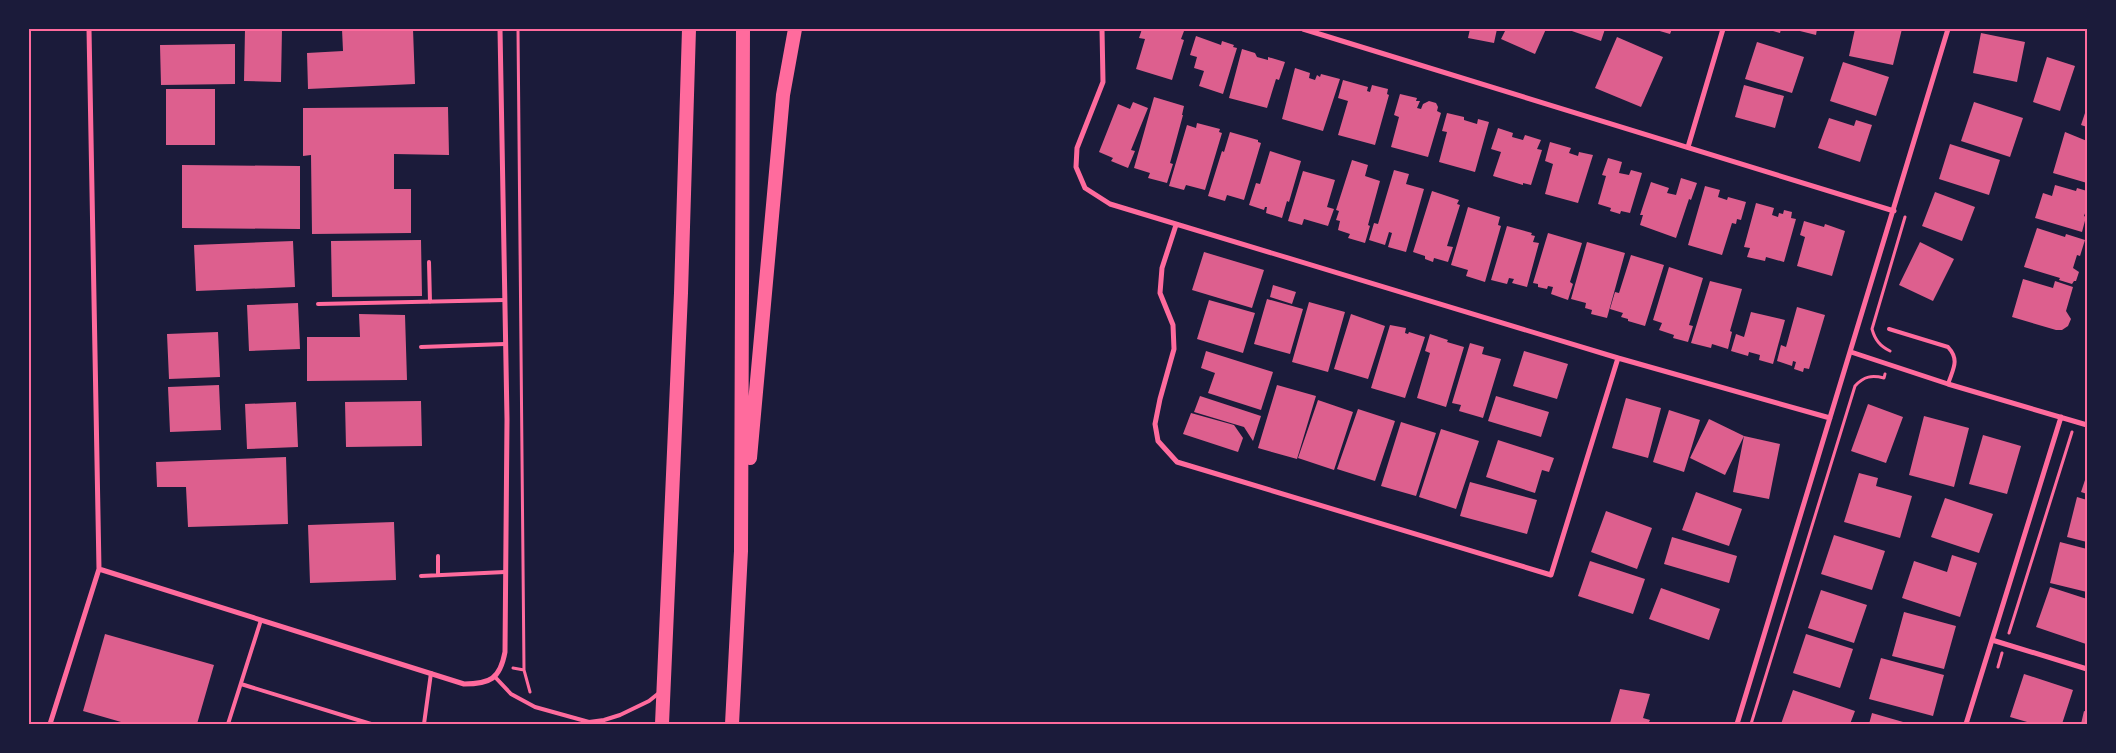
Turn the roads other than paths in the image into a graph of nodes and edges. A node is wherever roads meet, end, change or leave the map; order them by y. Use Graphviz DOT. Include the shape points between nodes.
graph roads {
  1 [pos="89,29"];
  2 [pos="500,29"];
  3 [pos="689,29"];
  4 [pos="743,29"];
  5 [pos="795,29"];
  6 [pos="1102,29"];
  7 [pos="1303,29"];
  8 [pos="1723,29"];
  9 [pos="1948,29"];
  10 [pos="1688,147"];
  11 [pos="1894,211"];
  12 [pos="1176,225"];
  13 [pos="429,262"];
  14 [pos="505,300"];
  15 [pos="430,302"];
  16 [pos="318,304"];
  17 [pos="1889,329"];
  18 [pos="506,344"];
  19 [pos="421,347"];
  20 [pos="1851,352"];
  21 [pos="1618,358"];
  22 [pos="1948,384"];
  23 [pos="2061,417"];
  24 [pos="1830,418"];
  25 [pos="2087,425"];
  26 [pos="742,551"];
  27 [pos="438,556"];
  28 [pos="99,569"];
  29 [pos="505,572"];
  30 [pos="438,575"];
  31 [pos="421,576"];
  32 [pos="261,620"];
  33 [pos="1992,640"];
  34 [pos="2087,669"];
  35 [pos="431,673"];
  36 [pos="495,677"];
  37 [pos="241,684"];
  38 [pos="664,688"];
  39 [pos="50,724"];
  40 [pos="228,724"];
  41 [pos="371,724"];
  42 [pos="424,724"];
  43 [pos="662,724"];
  44 [pos="732,724"];
  45 [pos="1737,724"];
  46 [pos="1966,724"];
  1 -- 28 [label="street"];
  2 -- 14 [label="street"];
  3 -- 38 [label="highway"];
  4 -- 26 [label="highway"];
  5 -- 26 [label="highway" via="783,95"];
  6 -- 12 [label="street" via="1103,82 1078,148 1076,167 1085,188 1110,204"];
  7 -- 10 [label="street"];
  8 -- 10 [label="street"];
  9 -- 11 [label="street"];
  10 -- 11 [label="street"];
  11 -- 20 [label="street"];
  12 -- 21 [label="street"];
  12 -- 21 [label="street" via="1162,268 1160,293 1173,325 1174,349 1155,424 1158,441 1177,462 1551,575"];
  13 -- 15 [label="lane"];
  14 -- 15 [label="lane"];
  14 -- 18 [label="street"];
  15 -- 16 [label="lane"];
  17 -- 22 [label="lane" via="1948,347 1955,354"];
  18 -- 19 [label="lane"];
  18 -- 29 [label="street"];
  20 -- 22 [label="street"];
  20 -- 24 [label="street"];
  21 -- 24 [label="street"];
  22 -- 23 [label="street"];
  23 -- 25 [label="street"];
  23 -- 33 [label="street"];
  24 -- 45 [label="street"];
  26 -- 44 [label="highway"];
  27 -- 30 [label="lane"];
  28 -- 32 [label="street"];
  28 -- 39 [label="street"];
  29 -- 30 [label="lane"];
  29 -- 36 [label="street" via="505,652"];
  30 -- 31 [label="lane"];
  32 -- 35 [label="street"];
  32 -- 37 [label="lane"];
  33 -- 34 [label="street"];
  33 -- 46 [label="street"];
  35 -- 36 [label="street" via="464,684 481,684"];
  35 -- 42 [label="lane"];
  36 -- 38 [label="lane" via="511,694 535,707 575,719 596,721 620,715 649,701"];
  37 -- 40 [label="lane"];
  37 -- 41 [label="lane"];
  38 -- 43 [label="highway"];
}
